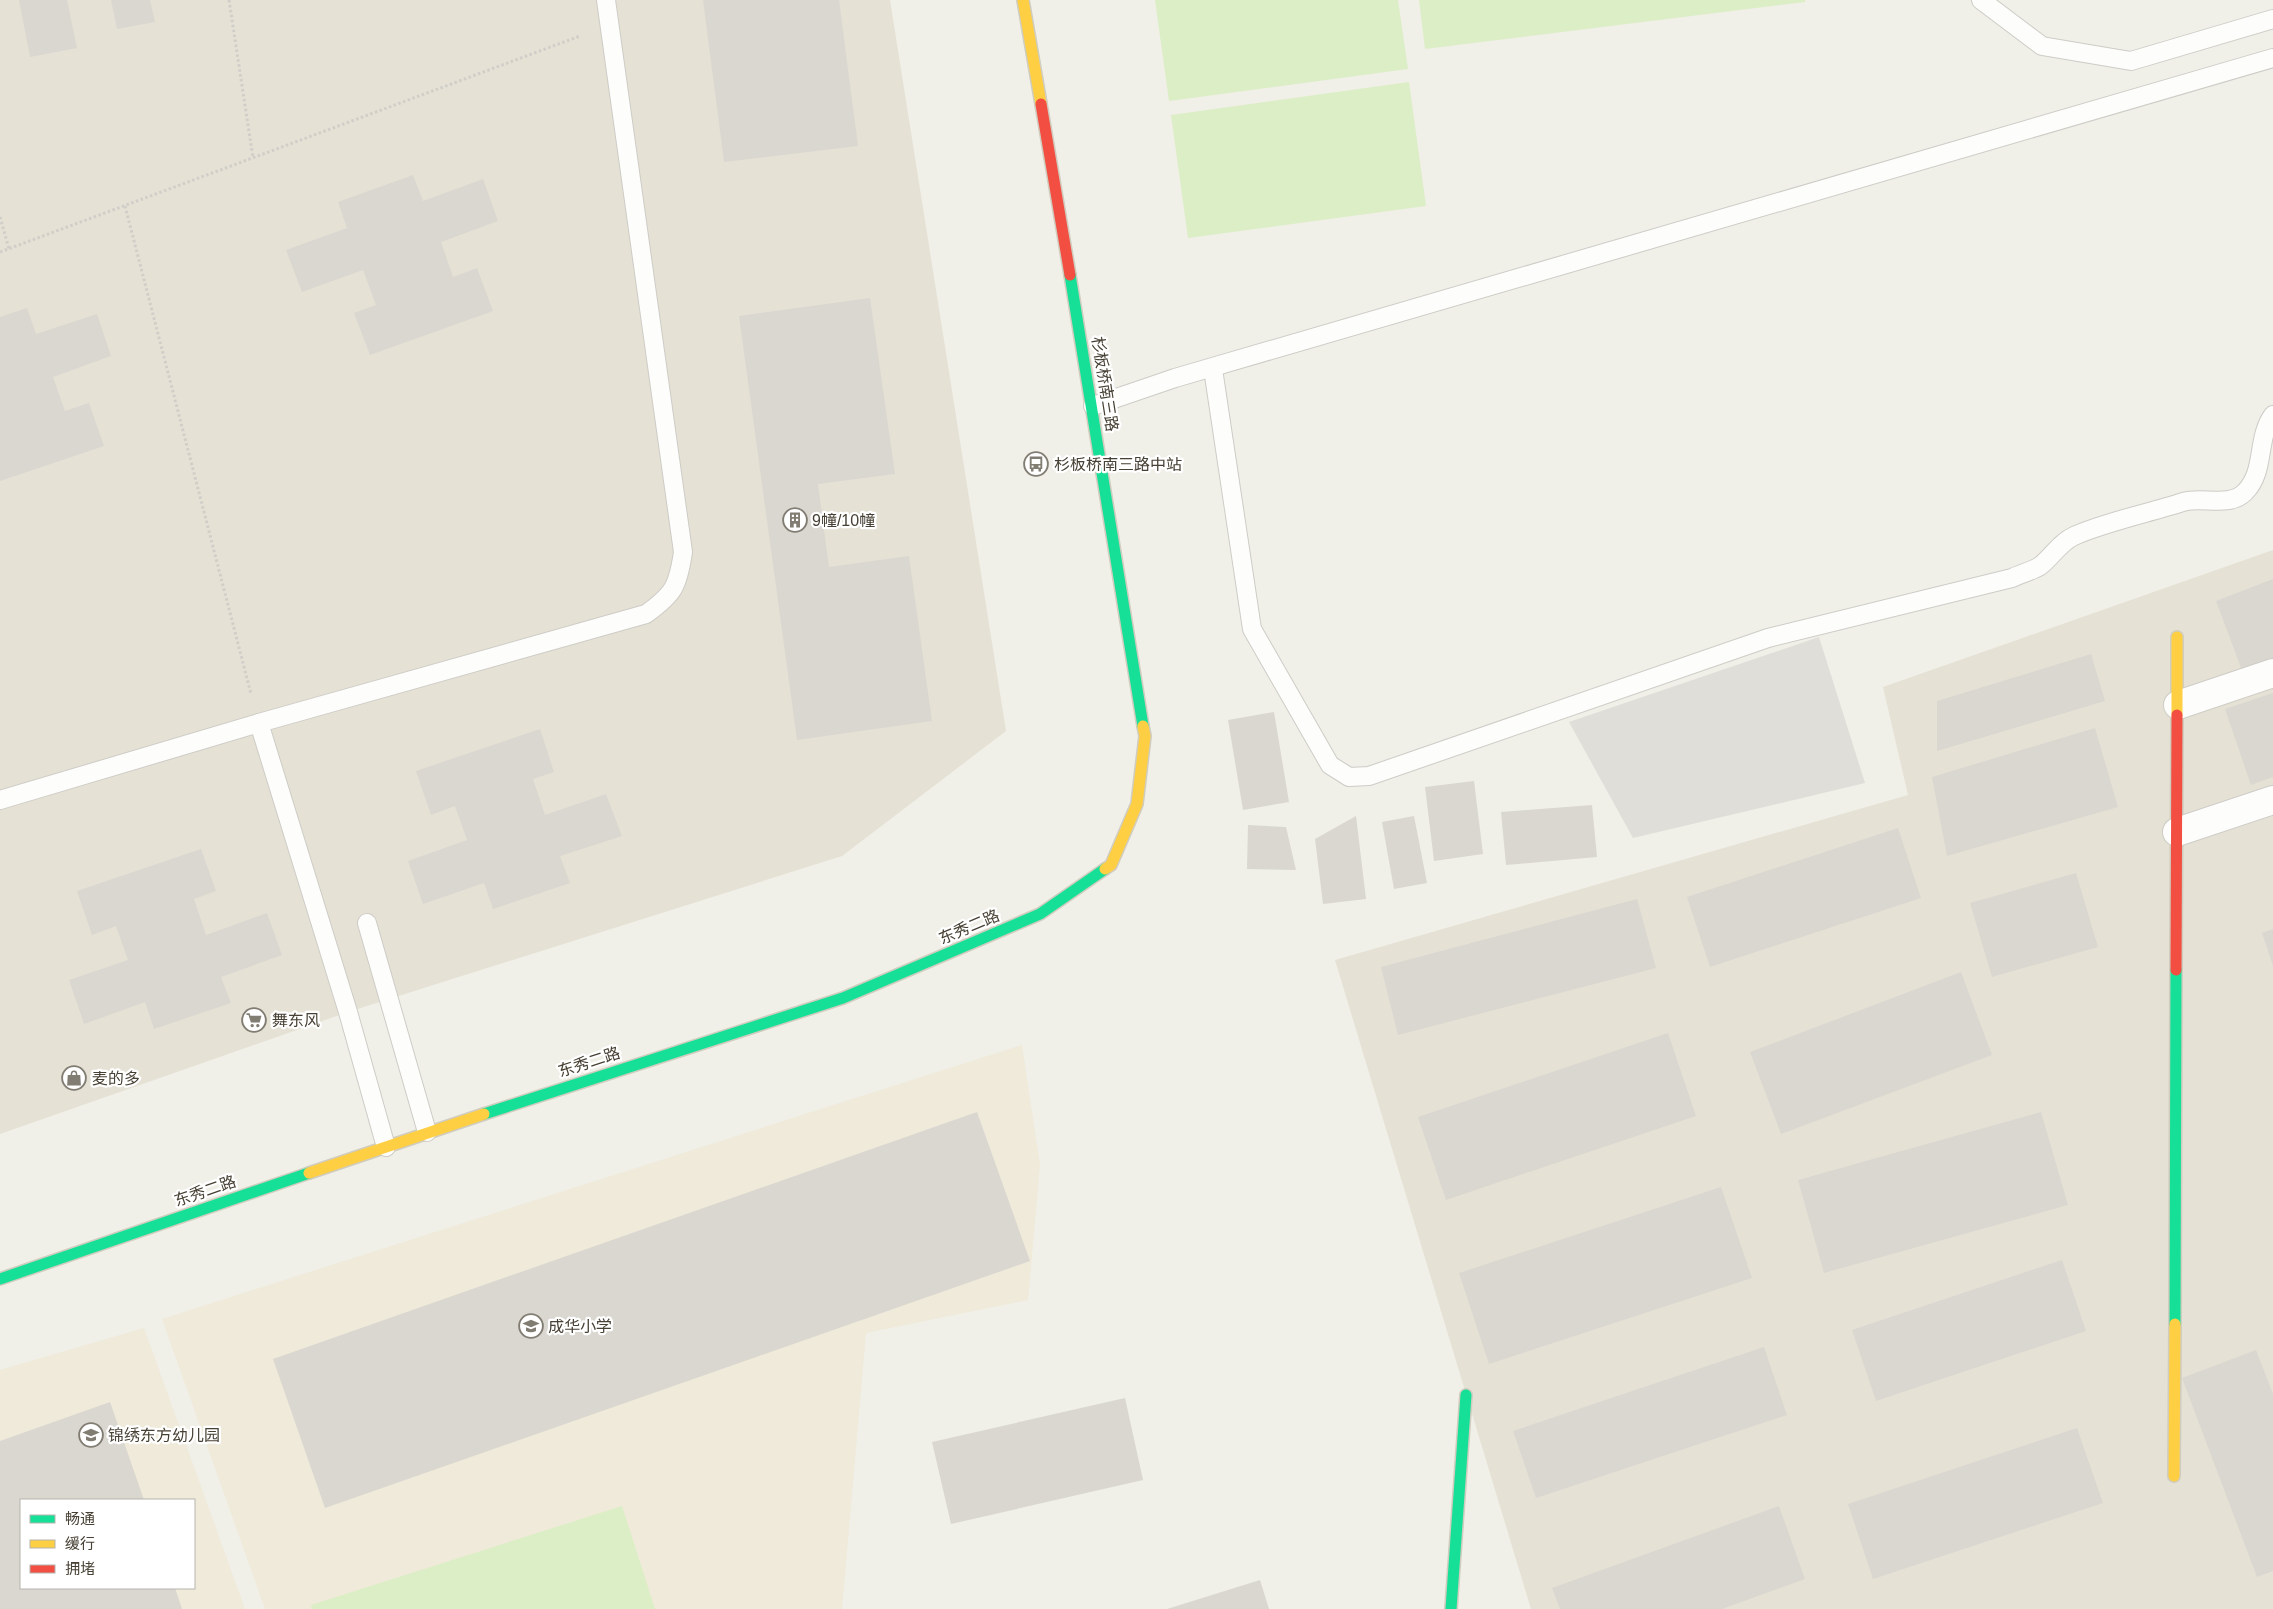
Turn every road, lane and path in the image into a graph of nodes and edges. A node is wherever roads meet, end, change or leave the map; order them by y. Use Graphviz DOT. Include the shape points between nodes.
graph roads {
  1 [pos="229,0"];
  2 [pos="606,0"];
  3 [pos="1023,0"];
  4 [pos="1981,0"];
  5 [pos="2273,19"];
  6 [pos="610,26"];
  7 [pos="2273,58"];
  8 [pos="253,158"];
  9 [pos="125,206"];
  10 [pos="0,217"];
  11 [pos="9,249"];
  12 [pos="0,252"];
  13 [pos="1213,369"];
  14 [pos="1093,406"];
  15 [pos="2273,415"];
  16 [pos="2177,637"];
  17 [pos="2273,673"];
  18 [pos="2178,705"];
  19 [pos="259,723"];
  20 [pos="0,800"];
  21 [pos="2273,800"];
  22 [pos="1136,804"];
  23 [pos="2177,832"];
  24 [pos="367,923"];
  25 [pos="426,1132"];
  26 [pos="386,1147"];
  27 [pos="0,1279"];
  28 [pos="1466,1395"];
  29 [pos="2174,1476"];
  30 [pos="1451,1609"];
  1 -- 8 [label="path"];
  2 -- 6 [label="lane"];
  3 -- 14 [label="street, 杉板桥南三路"];
  4 -- 5 [label="lane" via="2042,46 2132,60"];
  6 -- 8 [label="path"];
  6 -- 19 [label="lane" via="684,552 680,576 668,599 646,614"];
  7 -- 13 [label="lane"];
  8 -- 9 [label="path"];
  9 -- 11 [label="path"];
  9 -- 19 [label="path"];
  10 -- 11 [label="path"];
  11 -- 12 [label="path"];
  13 -- 14 [label="lane" via="1175,378"];
  13 -- 15 [label="lane" via="1252,629 1330,765 1349,777 1369,776 1768,638 2012,578 2040,566 2073,536 2194,499 2238,497 2258,471 2264,432"];
  14 -- 22 [label="street, 杉板桥南三路" via="1145,736"];
  16 -- 18 [label="street"];
  17 -- 18 [label="street"];
  18 -- 23 [label="street"];
  19 -- 20 [label="lane"];
  19 -- 26 [label="lane"];
  21 -- 23 [label="street"];
  22 -- 25 [label="street, 东秀二路" via="1111,865 1040,914 843,998"];
  23 -- 29 [label="street"];
  24 -- 25 [label="lane"];
  25 -- 26 [label="street, 东秀二路"];
  26 -- 27 [label="street, 东秀二路"];
  28 -- 30 [label="street"];
}
